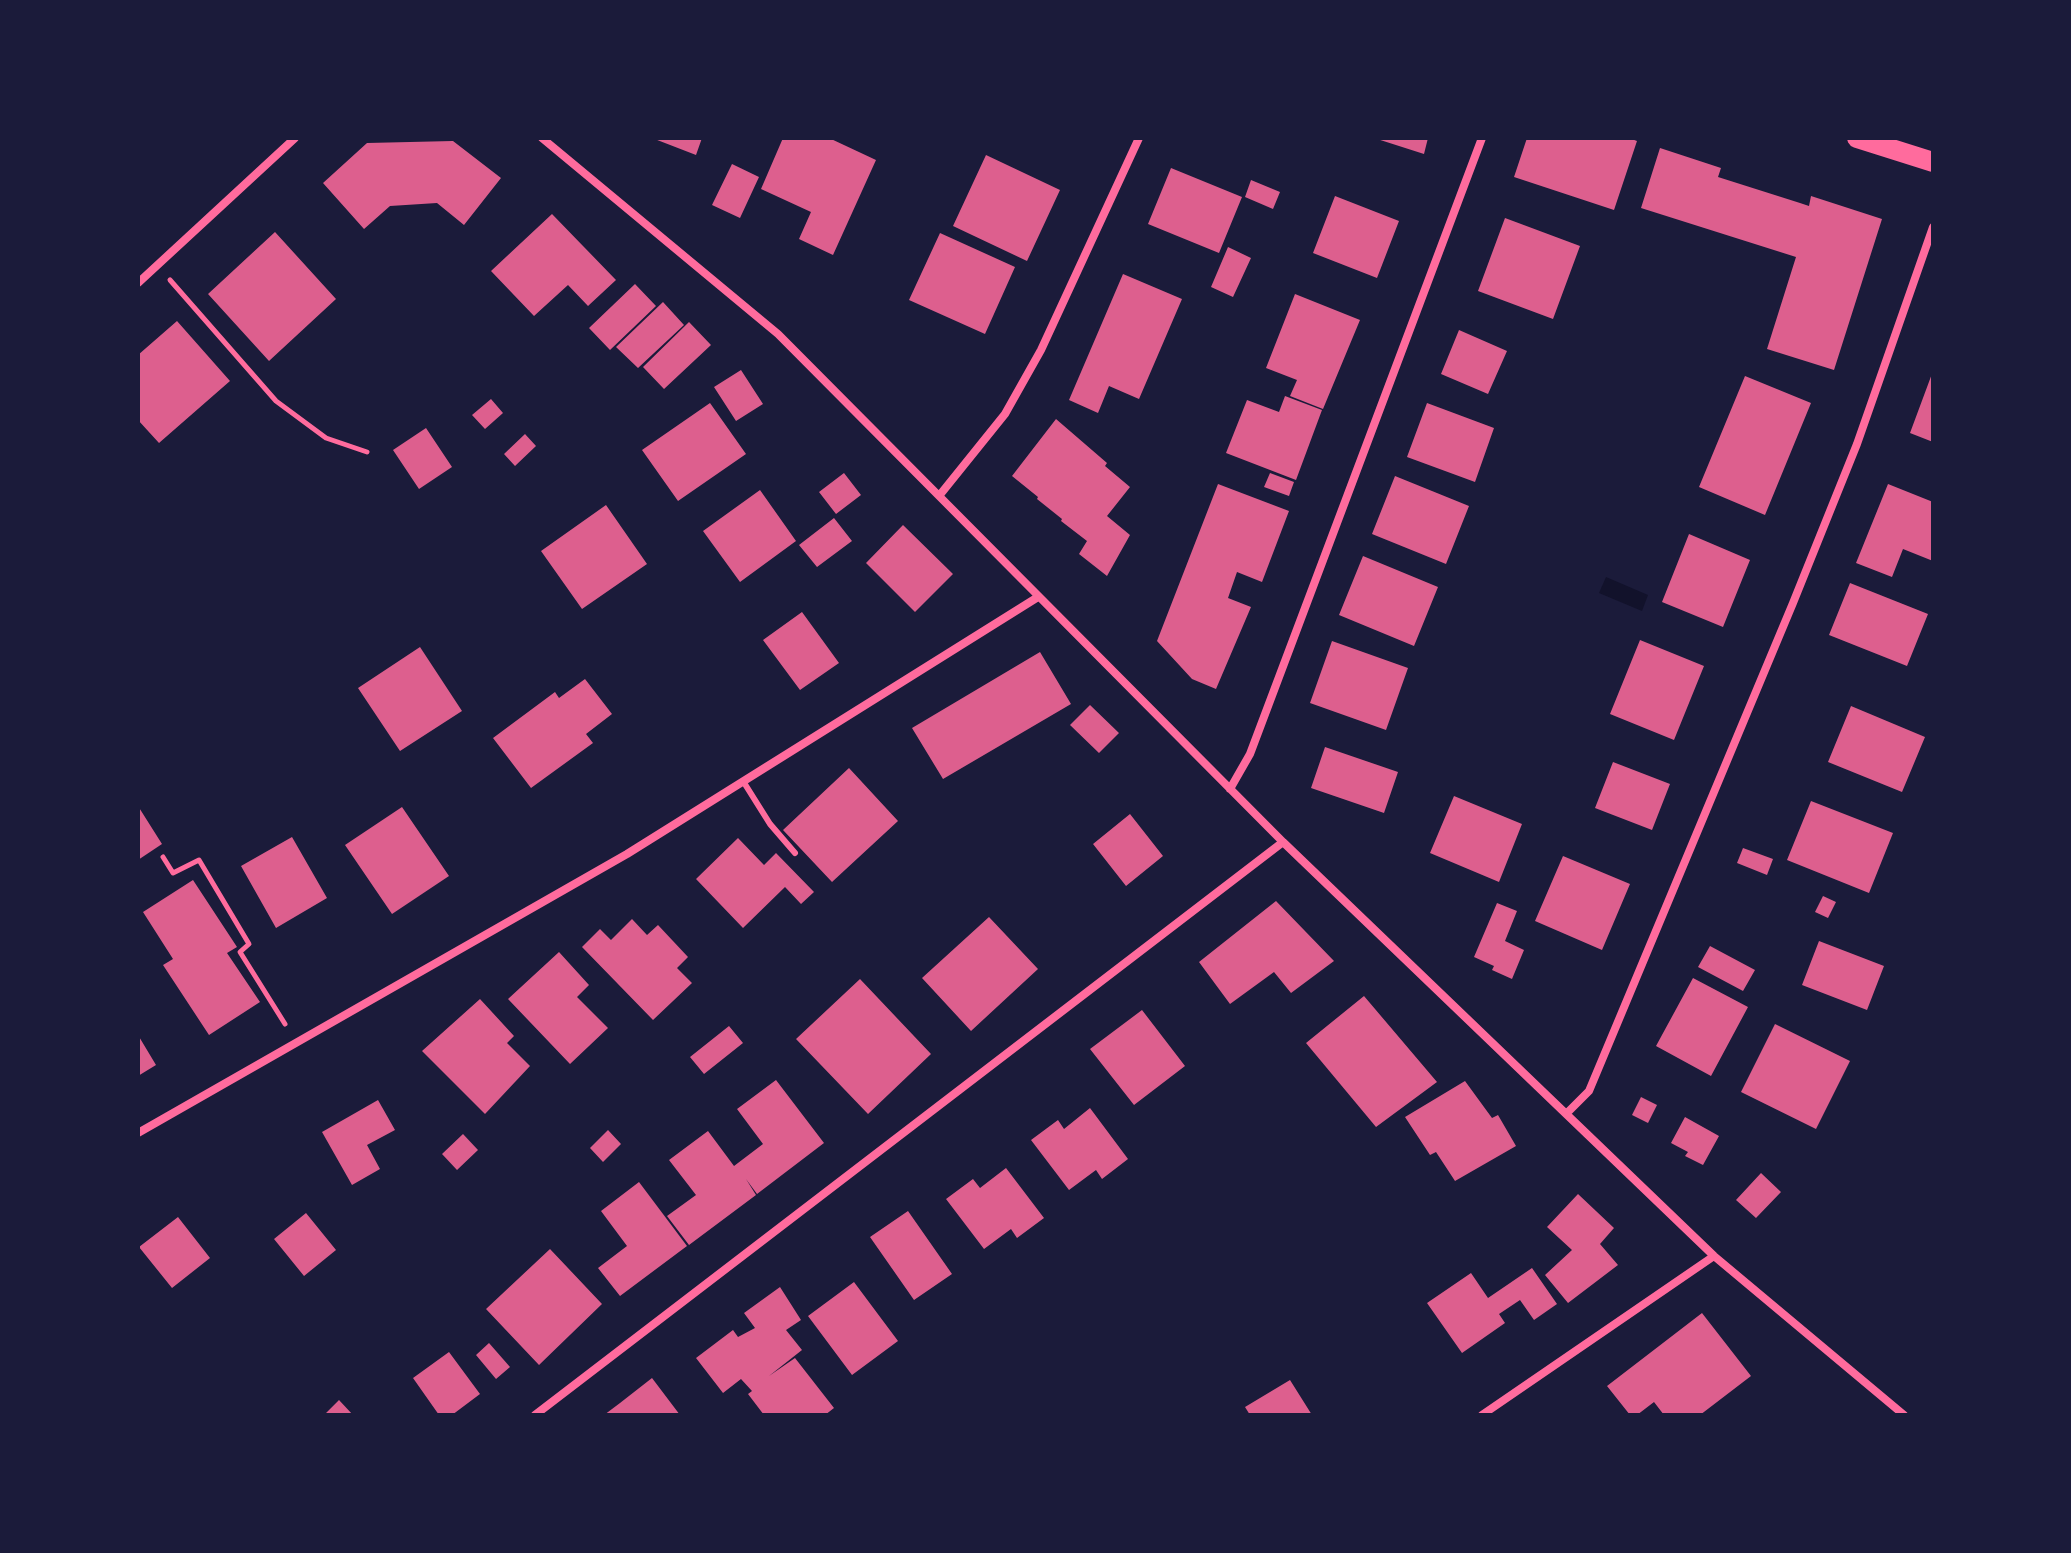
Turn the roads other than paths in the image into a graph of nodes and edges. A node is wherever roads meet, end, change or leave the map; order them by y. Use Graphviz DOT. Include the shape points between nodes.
graph roads {
  1 [pos="295,138"];
  2 [pos="542,138"];
  3 [pos="1139,138"];
  4 [pos="1482,138"];
  5 [pos="1857,138"];
  6 [pos="1933,162"];
  7 [pos="1933,227"];
  8 [pos="138,283"];
  9 [pos="939,496"];
  10 [pos="1038,597"];
  11 [pos="743,781"];
  12 [pos="1230,789"];
  13 [pos="1283,842"];
  14 [pos="795,853"];
  15 [pos="1566,1114"];
  16 [pos="138,1133"];
  17 [pos="1714,1256"];
  18 [pos="535,1415"];
  19 [pos="1482,1415"];
  20 [pos="1904,1415"];
  1 -- 8 [label="street"];
  2 -- 9 [label="street" via="778,334"];
  3 -- 9 [label="street" via="1041,350 1005,414"];
  4 -- 12 [label="street" via="1250,754"];
  5 -- 6 [label="main road"];
  7 -- 15 [label="street" via="1857,444 1793,603 1589,1091"];
  9 -- 10 [label="street"];
  10 -- 11 [label="street"];
  10 -- 12 [label="street"];
  11 -- 14 [label="lane"];
  11 -- 16 [label="street" via="627,854"];
  12 -- 13 [label="street"];
  13 -- 15 [label="street"];
  13 -- 18 [label="street"];
  15 -- 17 [label="street"];
  17 -- 19 [label="street"];
  17 -- 20 [label="street"];
}
